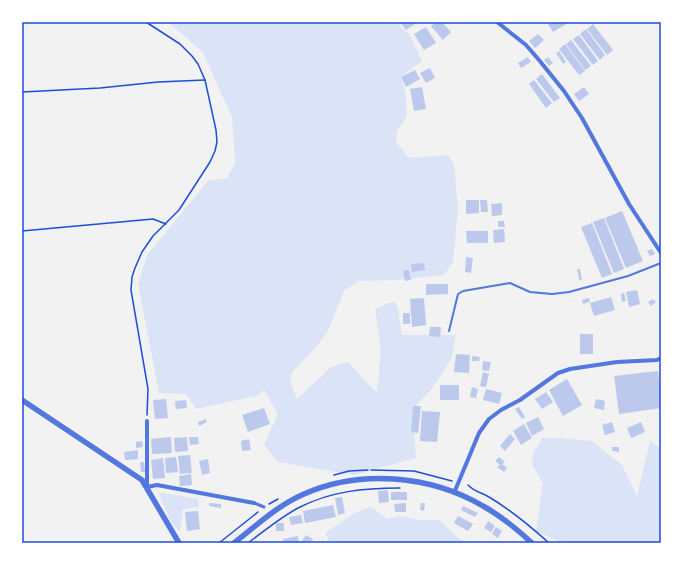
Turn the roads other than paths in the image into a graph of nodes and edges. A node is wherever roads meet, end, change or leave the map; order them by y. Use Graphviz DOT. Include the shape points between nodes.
graph roads {
  1 [pos="497,22"];
  2 [pos="661,254"];
  3 [pos="661,263"];
  4 [pos="448,331"];
  5 [pos="661,358"];
  6 [pos="22,400"];
  7 [pos="147,420"];
  8 [pos="147,487"];
  9 [pos="454,493"];
  10 [pos="254,503"];
  11 [pos="264,507"];
  12 [pos="179,543"];
  13 [pos="234,543"];
  14 [pos="532,543"];
  1 -- 2 [label="street" via="526,46 564,91"];
  3 -- 4 [label="lane" via="628,276 569,292 530,292 510,283 463,291 458,294"];
  5 -- 9 [label="street" via="570,369 558,373 533,392 501,410 489,419 479,433"];
  6 -- 8 [label="street" via="140,478"];
  7 -- 8 [label="street"];
  8 -- 10 [label="street" via="157,485"];
  8 -- 12 [label="street"];
  9 -- 13 [label="street" via="396,479 377,478 330,485 284,504"];
  9 -- 14 [label="street" via="483,505"];
  10 -- 11 [label="street"];
}
